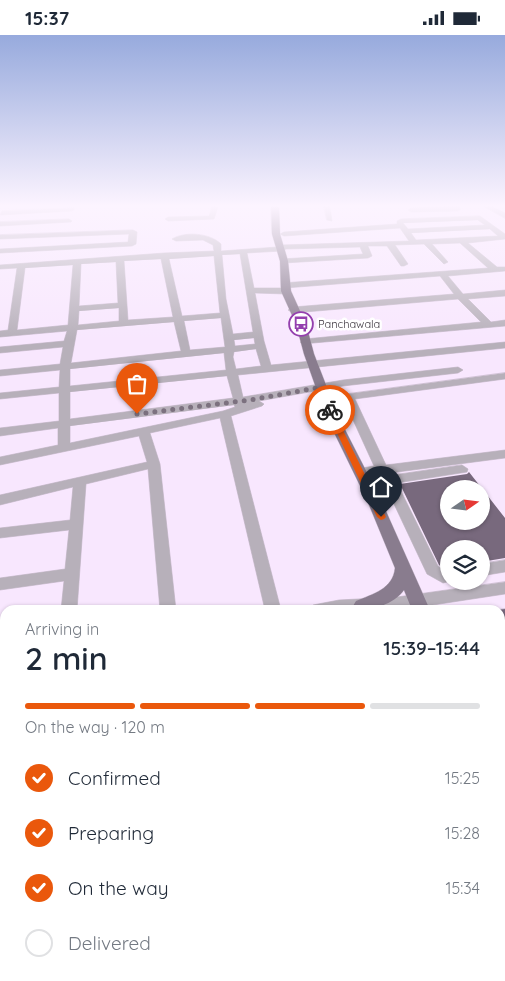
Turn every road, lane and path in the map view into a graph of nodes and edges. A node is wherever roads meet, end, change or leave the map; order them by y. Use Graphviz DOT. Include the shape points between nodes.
graph roads {
  1 [pos="239,251"];
  2 [pos="243,251"];
  3 [pos="249,251"];
  4 [pos="289,251"];
  5 [pos="366,251"];
  6 [pos="395,251"];
  7 [pos="434,251"];
  8 [pos="474,251"];
  9 [pos="216,252"];
  10 [pos="282,252"];
  11 [pos="164,255"];
  12 [pos="120,259"];
  13 [pos="77,262"];
  14 [pos="444,262"];
  15 [pos="404,264"];
  16 [pos="21,266"];
  17 [pos="0,267"];
  18 [pos="505,269"];
  19 [pos="495,270"];
  20 [pos="443,274"];
  21 [pos="286,288"];
  22 [pos="250,290"];
  23 [pos="505,293"];
  24 [pos="460,295"];
  25 [pos="123,305"];
  26 [pos="74,309"];
  27 [pos="293,310"];
  28 [pos="225,315"];
  29 [pos="178,319"];
  30 [pos="124,323"];
  31 [pos="505,323"];
  32 [pos="489,325"];
  33 [pos="73,328"];
  34 [pos="12,333"];
  35 [pos="0,334"];
  36 [pos="228,337"];
  37 [pos="259,340"];
  38 [pos="305,342"];
  39 [pos="68,344"];
  40 [pos="505,345"];
  41 [pos="371,347"];
  42 [pos="230,349"];
  43 [pos="0,350"];
  44 [pos="186,353"];
  45 [pos="313,364"];
  46 [pos="66,366"];
  47 [pos="267,369"];
  48 [pos="458,370"];
  49 [pos="0,373"];
  50 [pos="232,373"];
  51 [pos="505,375"];
  52 [pos="322,387"];
  53 [pos="65,390"];
  54 [pos="0,396"];
  55 [pos="239,406"];
  56 [pos="225,414"];
  57 [pos="64,423"];
  58 [pos="144,431"];
  59 [pos="0,433"];
  60 [pos="64,447"];
  61 [pos="505,454"];
  62 [pos="0,461"];
  63 [pos="505,463"];
  64 [pos="154,464"];
  65 [pos="386,475"];
  66 [pos="363,477"];
  67 [pos="80,482"];
  68 [pos="0,500"];
  69 [pos="76,524"];
  70 [pos="0,533"];
  71 [pos="403,566"];
  72 [pos="505,566"];
  73 [pos="490,568"];
  74 [pos="71,574"];
  75 [pos="440,575"];
  76 [pos="0,584"];
  77 [pos="505,588"];
  78 [pos="69,605"];
  79 [pos="168,605"];
  80 [pos="272,605"];
  81 [pos="366,605"];
  82 [pos="420,605"];
  83 [pos="425,605"];
  1 -- 9 [label="street"];
  2 -- 22 [label="street"];
  3 -- 10 [label="street"];
  4 -- 10 [label="street"];
  5 -- 10 [label="street" via="368,256"];
  6 -- 15 [label="street"];
  7 -- 14 [label="street"];
  8 -- 19 [label="street"];
  9 -- 11 [label="street"];
  9 -- 28 [label="street"];
  10 -- 21 [label="main road"];
  11 -- 12 [label="street"];
  11 -- 29 [label="street"];
  12 -- 13 [label="street"];
  12 -- 25 [label="street"];
  13 -- 16 [label="street"];
  13 -- 26 [label="street"];
  16 -- 17 [label="street"];
  16 -- 34 [label="street"];
  18 -- 19 [label="street"];
  19 -- 20 [label="street"];
  20 -- 21 [label="street"];
  20 -- 24 [label="street"];
  21 -- 22 [label="street"];
  21 -- 27 [label="main road"];
  22 -- 37 [label="street"];
  23 -- 24 [label="street"];
  24 -- 27 [label="street"];
  24 -- 32 [label="street"];
  25 -- 26 [label="street"];
  25 -- 30 [label="street"];
  26 -- 33 [label="street"];
  27 -- 38 [label="main road" via="301,324"];
  28 -- 29 [label="street"];
  28 -- 36 [label="street"];
  29 -- 30 [label="street"];
  29 -- 44 [label="street"];
  30 -- 33 [label="street"];
  31 -- 32 [label="street"];
  32 -- 41 [label="street"];
  33 -- 34 [label="street"];
  33 -- 39 [label="street"];
  34 -- 35 [label="street"];
  36 -- 37 [label="street"];
  36 -- 42 [label="street"];
  37 -- 42 [label="street"];
  37 -- 47 [label="street"];
  38 -- 41 [label="street"];
  38 -- 45 [label="main road"];
  39 -- 43 [label="street"];
  39 -- 46 [label="street"];
  40 -- 41 [label="street"];
  41 -- 45 [label="street"];
  42 -- 44 [label="street"];
  42 -- 50 [label="street" via="228,357"];
  44 -- 46 [label="street"];
  45 -- 47 [label="street"];
  45 -- 52 [label="main road"];
  46 -- 49 [label="street"];
  46 -- 53 [label="street"];
  47 -- 50 [label="street"];
  48 -- 52 [label="street"];
  50 -- 53 [label="street"];
  50 -- 55 [label="street"];
  51 -- 65 [label="street" via="351,396 349,398"];
  52 -- 55 [label="street" via="262,398 256,406"];
  52 -- 66 [label="main road" via="332,416"];
  53 -- 54 [label="street"];
  53 -- 57 [label="street"];
  55 -- 56 [label="street"];
  55 -- 57 [label="street"];
  56 -- 58 [label="street"];
  56 -- 80 [label="street"];
  57 -- 59 [label="street"];
  57 -- 60 [label="street"];
  58 -- 60 [label="street"];
  58 -- 64 [label="street"];
  60 -- 62 [label="street"];
  61 -- 65 [label="street"];
  63 -- 65 [label="street"];
  64 -- 67 [label="street"];
  64 -- 79 [label="street"];
  65 -- 66 [label="street"];
  65 -- 75 [label="street" via="432,570"];
  66 -- 71 [label="main road"];
  67 -- 68 [label="street"];
  67 -- 69 [label="street"];
  69 -- 70 [label="street"];
  69 -- 74 [label="street"];
  71 -- 81 [label="main road" via="400,585 394,592"];
  71 -- 82 [label="main road"];
  72 -- 73 [label="street"];
  74 -- 76 [label="street"];
  74 -- 78 [label="street"];
  77 -- 83 [label="street"];
}
